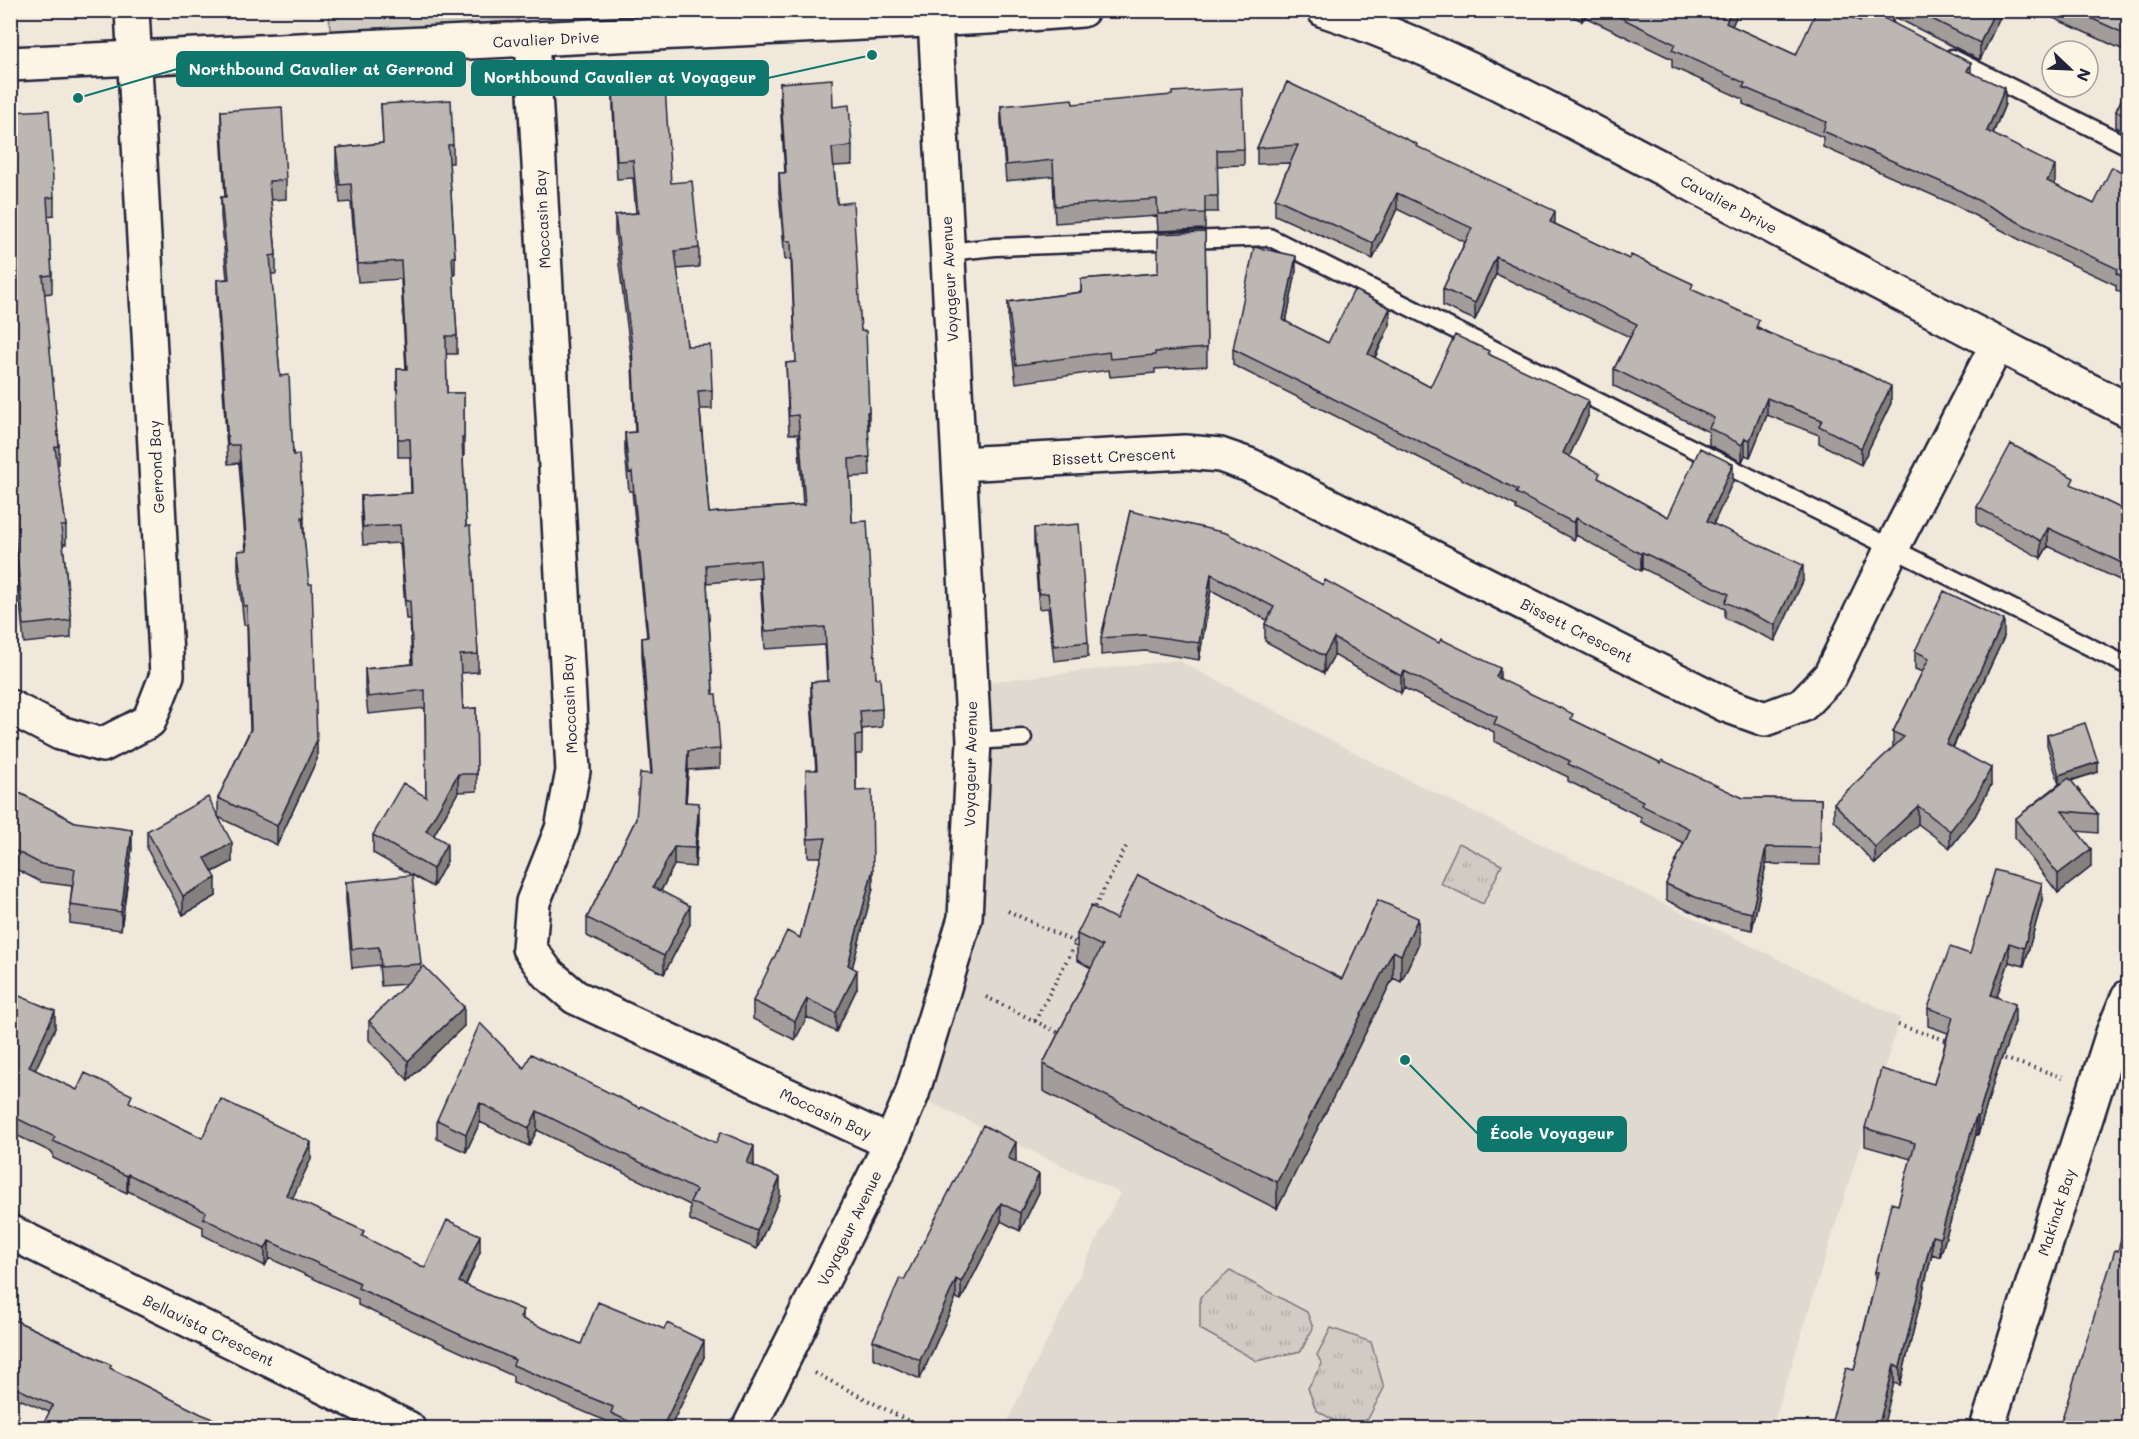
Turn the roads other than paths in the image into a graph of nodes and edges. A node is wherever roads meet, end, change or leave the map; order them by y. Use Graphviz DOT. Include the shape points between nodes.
graph roads {
  1 [pos="132,10"];
  2 [pos="1082,10"];
  3 [pos="1324,10"];
  4 [pos="1857,10"];
  5 [pos="935,19"];
  6 [pos="710,20"];
  7 [pos="1899,31"];
  8 [pos="532,39"];
  9 [pos="1940,52"];
  10 [pos="135,59"];
  11 [pos="10,64"];
  12 [pos="2128,146"];
  13 [pos="948,252"];
  14 [pos="1997,345"];
  15 [pos="2128,410"];
  16 [pos="959,464"];
  17 [pos="1892,548"];
  18 [pos="2128,666"];
  19 [pos="10,707"];
  20 [pos="1023,738"];
  21 [pos="974,741"];
  22 [pos="2128,997"];
  23 [pos="891,1143"];
  24 [pos="10,1232"];
  25 [pos="408,1428"];
  26 [pos="749,1428"];
  27 [pos="1987,1428"];
  1 -- 10 [label="street, Gerrond Bay"];
  2 -- 5 [label="street, Cavalier Drive"];
  3 -- 14 [label="street, Cavalier Drive" via="1430,52 1524,96"];
  4 -- 7 [label="lane"];
  5 -- 6 [label="street, Cavalier Drive"];
  5 -- 13 [label="street, Voyageur Avenue"];
  6 -- 8 [label="street, Cavalier Drive"];
  8 -- 10 [label="street, Cavalier Drive"];
  8 -- 23 [label="street, Moccasin Bay" via="573,771 562,829 533,902 529,948 548,973 575,997"];
  9 -- 12 [label="lane"];
  10 -- 11 [label="street, Cavalier Drive"];
  10 -- 19 [label="street, Gerrond Bay" via="167,675 148,721 102,745 60,733"];
  13 -- 16 [label="street, Voyageur Avenue"];
  13 -- 17 [label="lane" via="1269,237"];
  14 -- 15 [label="street, Cavalier Drive"];
  14 -- 17 [label="street, Bissett Crescent"];
  16 -- 17 [label="street, Bissett Crescent" via="1185,452 1220,455 1249,465 1726,705 1765,719 1802,705 1830,676"];
  16 -- 21 [label="street, Voyageur Avenue"];
  17 -- 18 [label="lane"];
  20 -- 21 [label="lane"];
  21 -- 23 [label="street, Voyageur Avenue" via="965,918 912,1094"];
  22 -- 27 [label="street, Makinak Bay" via="2095,1087"];
  23 -- 26 [label="street, Voyageur Avenue"];
  24 -- 25 [label="street, Bellavista Crescent"];
}
